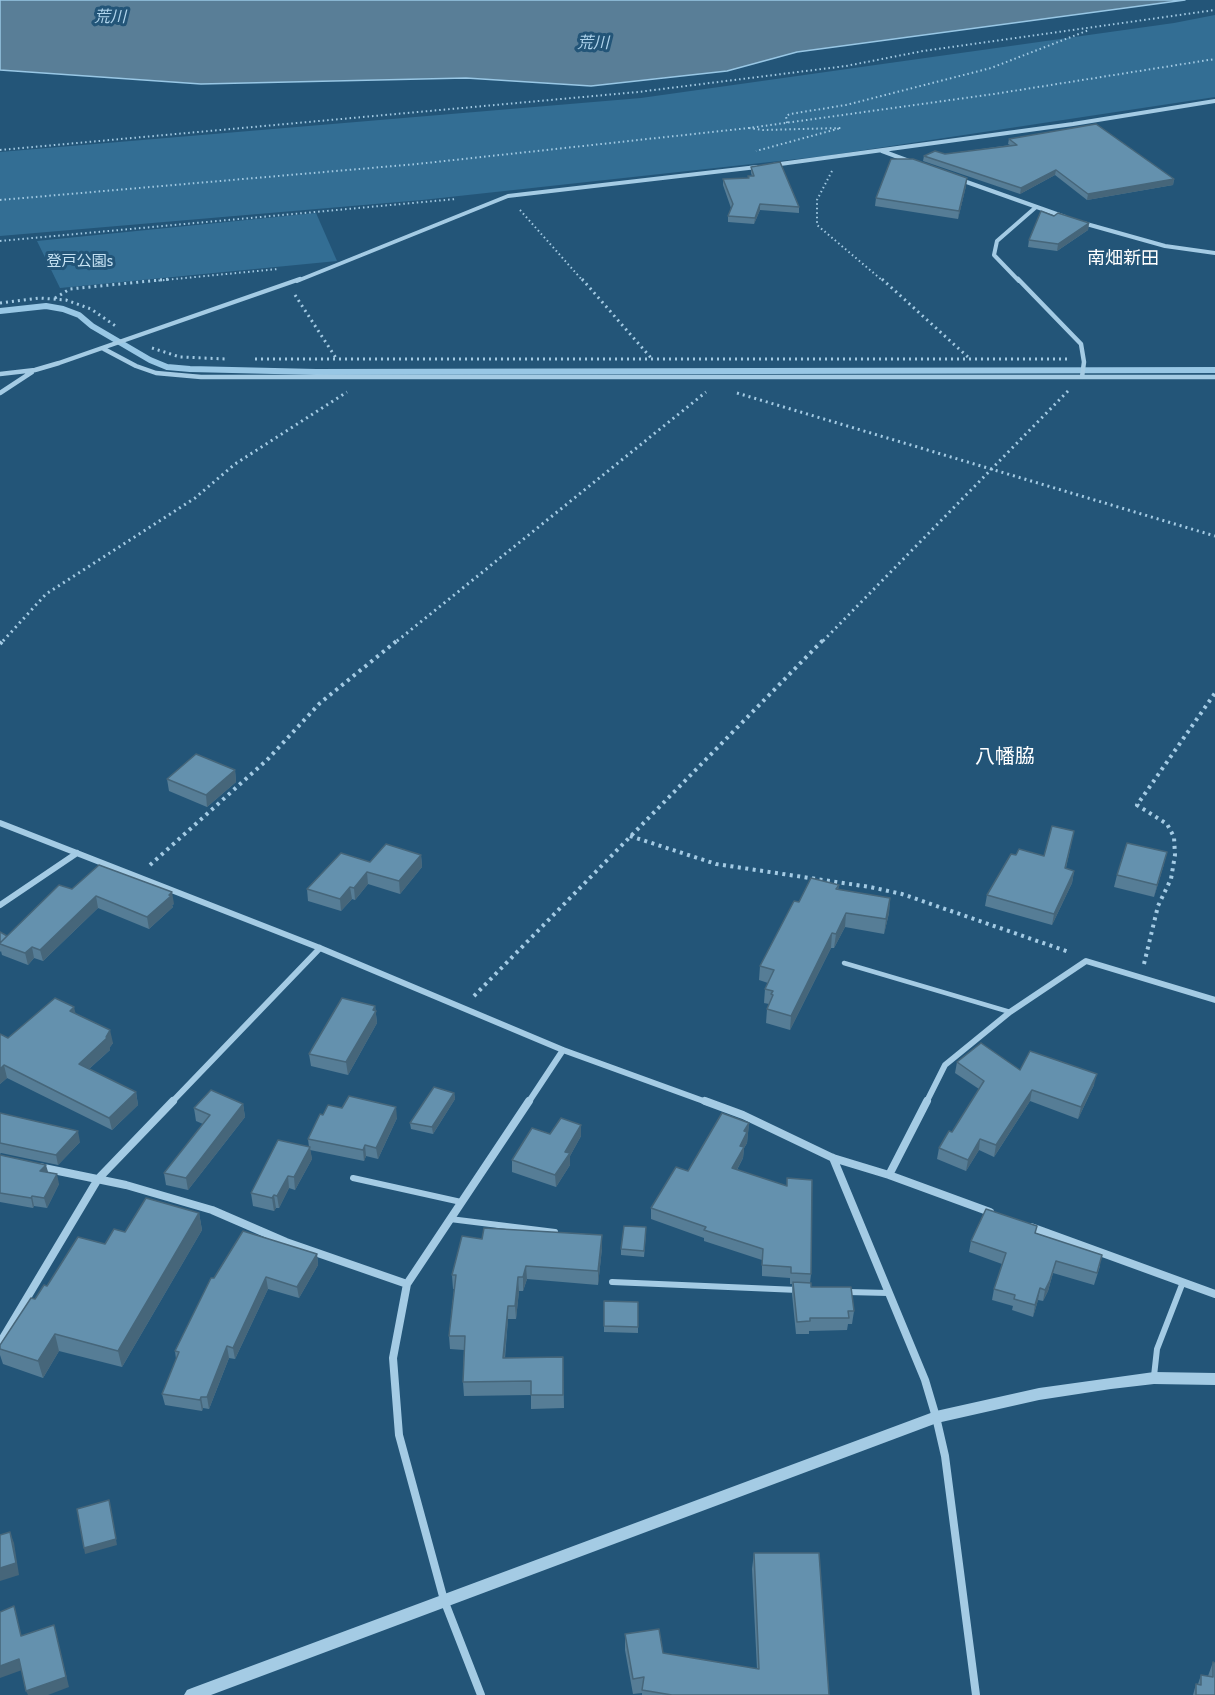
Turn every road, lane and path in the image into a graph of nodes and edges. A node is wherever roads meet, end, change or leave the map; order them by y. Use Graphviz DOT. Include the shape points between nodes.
graph roads {
  1 [pos="1215,10"];
  2 [pos="1096,28"];
  3 [pos="1215,59"];
  4 [pos="1215,101"];
  5 [pos="787,123"];
  6 [pos="748,128"];
  7 [pos="802,140"];
  8 [pos="0,150"];
  9 [pos="882,151"];
  10 [pos="840,157"];
  11 [pos="915,163"];
  12 [pos="772,166"];
  13 [pos="761,167"];
  14 [pos="959,179"];
  15 [pos="508,196"];
  16 [pos="460,199"];
  17 [pos="0,200"];
  18 [pos="1036,207"];
  19 [pos="1067,218"];
  20 [pos="1078,221"];
  21 [pos="0,241"];
  22 [pos="1215,253"];
  23 [pos="279,269"];
  24 [pos="288,284"];
  25 [pos="55,298"];
  26 [pos="0,303"];
  27 [pos="133,338"];
  28 [pos="104,349"];
  29 [pos="336,358"];
  30 [pos="969,358"];
  31 [pos="230,359"];
  32 [pos="250,359"];
  33 [pos="652,359"];
  34 [pos="1084,360"];
  35 [pos="35,370"];
  36 [pos="0,374"];
  37 [pos="1083,375"];
  38 [pos="371,377"];
  39 [pos="1215,377"];
  40 [pos="713,386"];
  41 [pos="0,393"];
  42 [pos="735,393"];
  43 [pos="992,470"];
  44 [pos="1215,536"];
  45 [pos="0,644"];
  46 [pos="1215,693"];
  47 [pos="0,823"];
  48 [pos="630,836"];
  49 [pos="77,853"];
  50 [pos="138,875"];
  51 [pos="0,905"];
  52 [pos="320,948"];
  53 [pos="1086,961"];
  54 [pos="844,963"];
  55 [pos="1140,976"];
  56 [pos="1215,1000"];
  57 [pos="463,1007"];
  58 [pos="1010,1012"];
  59 [pos="563,1050"];
  60 [pos="833,1158"];
  61 [pos="33,1166"];
  62 [pos="889,1176"];
  63 [pos="353,1178"];
  64 [pos="98,1179"];
  65 [pos="462,1202"];
  66 [pos="998,1215"];
  67 [pos="450,1219"];
  68 [pos="1019,1223"];
  69 [pos="567,1234"];
  70 [pos="612,1282"];
  71 [pos="1183,1282"];
  72 [pos="407,1284"];
  73 [pos="807,1290"];
  74 [pos="842,1292"];
  75 [pos="888,1293"];
  76 [pos="1215,1293"];
  77 [pos="0,1343"];
  78 [pos="1154,1378"];
  79 [pos="1215,1379"];
  80 [pos="936,1418"];
  81 [pos="444,1600"];
  82 [pos="192,1695"];
  83 [pos="481,1695"];
  84 [pos="976,1695"];
  1 -- 2 [label="path"];
  2 -- 5 [label="path" via="991,68 846,105 790,114 786,116"];
  2 -- 8 [label="path" via="922,51 846,66 638,92"];
  3 -- 5 [label="path"];
  4 -- 9 [label="street"];
  5 -- 6 [label="path"];
  6 -- 7 [label="path" via="841,128"];
  6 -- 17 [label="path" via="417,164"];
  9 -- 10 [label="street"];
  9 -- 11 [label="street"];
  10 -- 12 [label="street"];
  10 -- 30 [label="path" via="817,200 817,225"];
  13 -- 15 [label="street"];
  14 -- 18 [label="street"];
  15 -- 24 [label="street"];
  15 -- 33 [label="path"];
  16 -- 21 [label="path"];
  18 -- 19 [label="street"];
  18 -- 34 [label="street" via="997,241 994,255 1081,344"];
  20 -- 22 [label="street" via="1165,246"];
  23 -- 25 [label="path" via="70,289"];
  24 -- 27 [label="street"];
  24 -- 29 [label="path"];
  25 -- 26 [label="path"];
  25 -- 27 [label="path" via="91,309"];
  27 -- 28 [label="street"];
  27 -- 31 [label="path" via="180,357"];
  28 -- 35 [label="street"];
  28 -- 38 [label="street" via="136,366 176,376"];
  29 -- 32 [label="path"];
  29 -- 33 [label="path"];
  30 -- 33 [label="path"];
  30 -- 34 [label="path"];
  34 -- 37 [label="street"];
  35 -- 36 [label="street"];
  35 -- 41 [label="street"];
  37 -- 38 [label="street"];
  37 -- 39 [label="street"];
  37 -- 43 [label="path"];
  38 -- 45 [label="path" via="235,464 195,498 46,594"];
  40 -- 50 [label="path" via="320,703 267,760"];
  42 -- 43 [label="path"];
  43 -- 44 [label="path"];
  43 -- 48 [label="path"];
  46 -- 55 [label="path" via="1137,805 1167,824 1174,837 1175,855"];
  47 -- 49 [label="street"];
  48 -- 53 [label="path" via="716,864 902,894"];
  48 -- 57 [label="path"];
  49 -- 50 [label="street"];
  49 -- 51 [label="street"];
  50 -- 52 [label="street"];
  52 -- 57 [label="street"];
  52 -- 64 [label="street"];
  53 -- 55 [label="street"];
  53 -- 58 [label="street"];
  54 -- 58 [label="lane"];
  55 -- 56 [label="street"];
  57 -- 59 [label="street"];
  58 -- 62 [label="street" via="945,1065"];
  59 -- 60 [label="street" via="743,1115"];
  59 -- 65 [label="street"];
  60 -- 62 [label="street"];
  60 -- 75 [label="street"];
  61 -- 64 [label="street"];
  62 -- 66 [label="street"];
  63 -- 65 [label="lane"];
  64 -- 72 [label="street" via="212,1210 286,1242"];
  64 -- 77 [label="street"];
  65 -- 67 [label="street"];
  67 -- 69 [label="lane"];
  67 -- 72 [label="street"];
  68 -- 71 [label="street"];
  70 -- 73 [label="lane"];
  71 -- 76 [label="street"];
  71 -- 78 [label="lane" via="1157,1349"];
  72 -- 81 [label="street" via="393,1358 399,1435"];
  74 -- 75 [label="lane"];
  75 -- 80 [label="street" via="925,1380"];
  78 -- 79 [label="street"];
  78 -- 80 [label="street" via="1039,1394"];
  80 -- 81 [label="street"];
  80 -- 84 [label="street" via="945,1456"];
  81 -- 82 [label="street"];
  81 -- 83 [label="street"];
}
